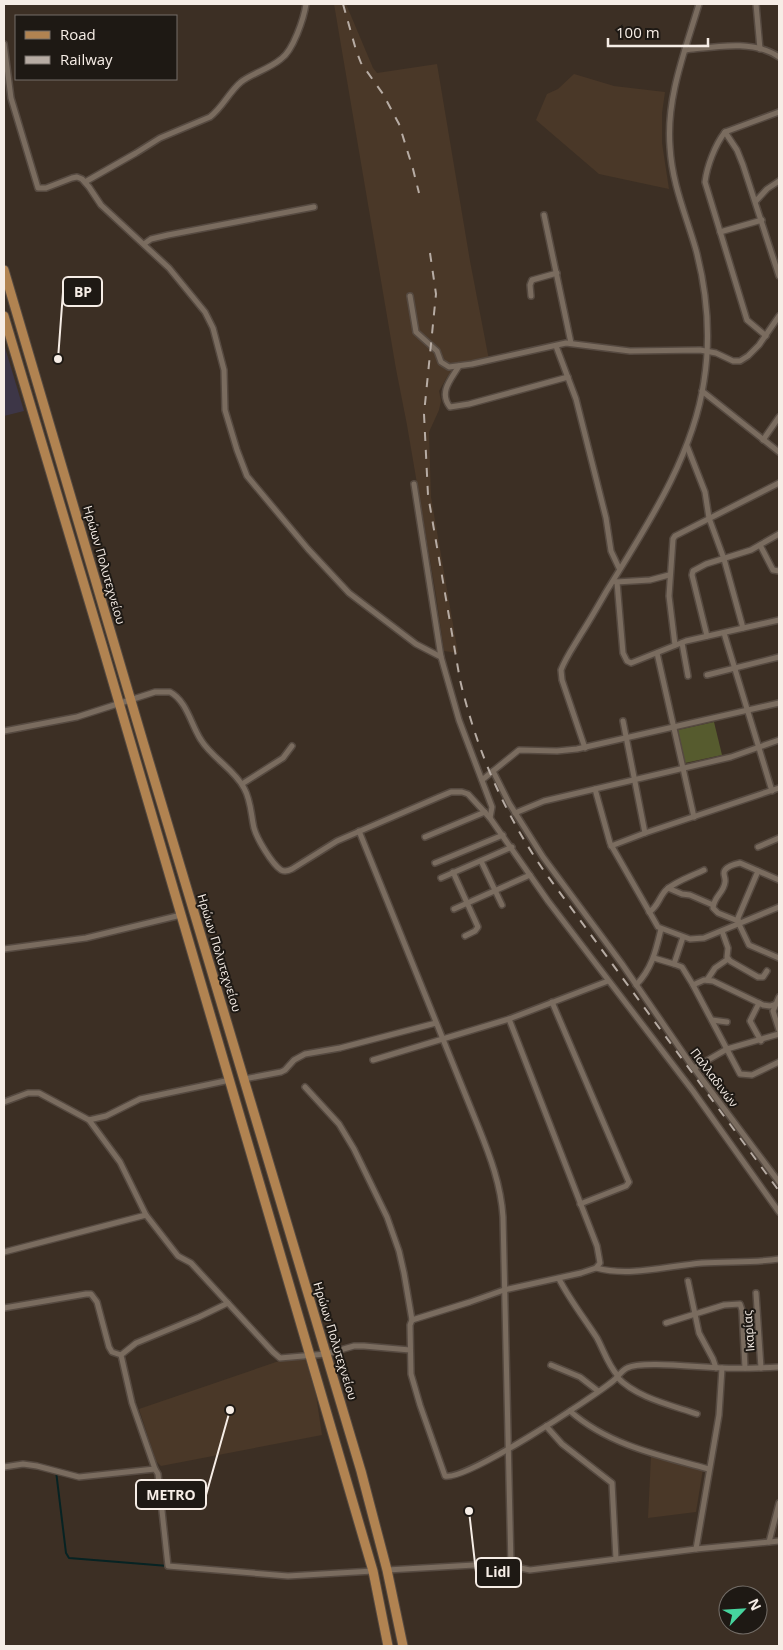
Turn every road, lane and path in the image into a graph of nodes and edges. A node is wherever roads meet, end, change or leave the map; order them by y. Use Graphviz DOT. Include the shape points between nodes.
graph roads {
  1 [pos="306,4"];
  2 [pos="699,4"];
  3 [pos="756,4"];
  4 [pos="4,44"];
  5 [pos="760,49"];
  6 [pos="685,50"];
  7 [pos="779,58"];
  8 [pos="11,98"];
  9 [pos="4,100"];
  10 [pos="779,112"];
  11 [pos="725,132"];
  12 [pos="779,180"];
  13 [pos="85,182"];
  14 [pos="756,202"];
  15 [pos="314,207"];
  16 [pos="544,215"];
  17 [pos="762,220"];
  18 [pos="720,232"];
  19 [pos="144,244"];
  20 [pos="4,270"];
  21 [pos="557,273"];
  22 [pos="779,276"];
  23 [pos="410,296"];
  24 [pos="532,296"];
  25 [pos="4,316"];
  26 [pos="779,316"];
  27 [pos="766,336"];
  28 [pos="571,343"];
  29 [pos="556,346"];
  30 [pos="706,351"];
  31 [pos="459,366"];
  32 [pos="568,376"];
  33 [pos="702,391"];
  34 [pos="779,418"];
  35 [pos="763,440"];
  36 [pos="687,446"];
  37 [pos="779,452"];
  38 [pos="414,484"];
  39 [pos="779,484"];
  40 [pos="709,518"];
  41 [pos="779,534"];
  42 [pos="760,546"];
  43 [pos="724,560"];
  44 [pos="619,568"];
  45 [pos="779,572"];
  46 [pos="669,575"];
  47 [pos="615,581"];
  48 [pos="779,620"];
  49 [pos="743,628"];
  50 [pos="724,632"];
  51 [pos="708,636"];
  52 [pos="682,643"];
  53 [pos="675,645"];
  54 [pos="657,653"];
  55 [pos="441,657"];
  56 [pos="779,657"];
  57 [pos="734,668"];
  58 [pos="707,674"];
  59 [pos="688,676"];
  60 [pos="130,700"];
  61 [pos="779,703"];
  62 [pos="119,704"];
  63 [pos="747,710"];
  64 [pos="623,721"];
  65 [pos="673,727"];
  66 [pos="4,731"];
  67 [pos="627,738"];
  68 [pos="779,740"];
  69 [pos="292,746"];
  70 [pos="758,747"];
  71 [pos="585,748"];
  72 [pos="683,768"];
  73 [pos="493,771"];
  74 [pos="482,780"];
  75 [pos="635,780"];
  76 [pos="242,784"];
  77 [pos="779,788"];
  78 [pos="595,789"];
  79 [pos="772,791"];
  80 [pos="485,812"];
  81 [pos="516,813"];
  82 [pos="694,817"];
  83 [pos="490,818"];
  84 [pos="359,831"];
  85 [pos="645,833"];
  86 [pos="504,835"];
  87 [pos="425,837"];
  88 [pos="779,838"];
  89 [pos="611,846"];
  90 [pos="512,847"];
  91 [pos="758,847"];
  92 [pos="481,861"];
  93 [pos="435,863"];
  94 [pos="704,870"];
  95 [pos="758,871"];
  96 [pos="454,872"];
  97 [pos="530,875"];
  98 [pos="441,878"];
  99 [pos="779,880"];
  100 [pos="668,888"];
  101 [pos="495,891"];
  102 [pos="467,903"];
  103 [pos="502,905"];
  104 [pos="713,905"];
  105 [pos="779,907"];
  106 [pos="454,909"];
  107 [pos="649,912"];
  108 [pos="181,915"];
  109 [pos="739,923"];
  110 [pos="662,929"];
  111 [pos="722,931"];
  112 [pos="465,936"];
  113 [pos="683,937"];
  114 [pos="4,950"];
  115 [pos="654,958"];
  116 [pos="779,958"];
  117 [pos="728,959"];
  118 [pos="674,964"];
  119 [pos="767,971"];
  120 [pos="707,980"];
  121 [pos="608,981"];
  122 [pos="636,985"];
  123 [pos="693,985"];
  124 [pos="779,997"];
  125 [pos="552,1002"];
  126 [pos="759,1003"];
  127 [pos="778,1003"];
  128 [pos="509,1019"];
  129 [pos="712,1020"];
  130 [pos="727,1022"];
  131 [pos="436,1023"];
  132 [pos="779,1030"];
  133 [pos="779,1034"];
  134 [pos="443,1038"];
  135 [pos="760,1041"];
  136 [pos="727,1049"];
  137 [pos="373,1060"];
  138 [pos="779,1062"];
  139 [pos="694,1068"];
  140 [pos="244,1079"];
  141 [pos="230,1080"];
  142 [pos="305,1087"];
  143 [pos="4,1102"];
  144 [pos="88,1120"];
  145 [pos="778,1178"];
  146 [pos="580,1204"];
  147 [pos="779,1212"];
  148 [pos="146,1215"];
  149 [pos="4,1252"];
  150 [pos="779,1259"];
  151 [pos="596,1268"];
  152 [pos="559,1278"];
  153 [pos="688,1282"];
  154 [pos="504,1290"];
  155 [pos="756,1292"];
  156 [pos="228,1303"];
  157 [pos="4,1308"];
  158 [pos="695,1314"];
  159 [pos="412,1320"];
  160 [pos="666,1323"];
  161 [pos="410,1350"];
  162 [pos="326,1354"];
  163 [pos="121,1355"];
  164 [pos="310,1355"];
  165 [pos="551,1365"];
  166 [pos="779,1367"];
  167 [pos="716,1368"];
  168 [pos="722,1368"];
  169 [pos="744,1368"];
  170 [pos="761,1368"];
  171 [pos="618,1376"];
  172 [pos="598,1391"];
  173 [pos="570,1411"];
  174 [pos="697,1414"];
  175 [pos="546,1426"];
  176 [pos="508,1448"];
  177 [pos="4,1466"];
  178 [pos="155,1468"];
  179 [pos="709,1469"];
  180 [pos="779,1503"];
  181 [pos="769,1542"];
  182 [pos="779,1542"];
  183 [pos="696,1549"];
  184 [pos="616,1559"];
  185 [pos="511,1566"];
  186 [pos="387,1570"];
  187 [pos="372,1571"];
  188 [pos="388,1646"];
  189 [pos="403,1646"];
  1 -- 13 [label="street" via="301,25 284,58 241,83 210,117 160,138"];
  2 -- 6 [label="street"];
  3 -- 5 [label="street"];
  4 -- 8 [label="street"];
  5 -- 6 [label="street"];
  5 -- 7 [label="street"];
  6 -- 30 [label="street" via="671,104 670,148 676,187 702,278 707,309"];
  8 -- 9 [label="street"];
  8 -- 13 [label="street" via="38,188 77,177"];
  10 -- 11 [label="street"];
  11 -- 14 [label="street" via="740,158"];
  11 -- 18 [label="street" via="711,160 705,182"];
  12 -- 14 [label="street"];
  13 -- 19 [label="street" via="101,205"];
  14 -- 17 [label="street"];
  15 -- 19 [label="street" via="168,234"];
  16 -- 21 [label="street"];
  17 -- 18 [label="street"];
  17 -- 22 [label="street"];
  18 -- 27 [label="street" via="747,320"];
  19 -- 55 [label="street" via="169,268 214,328 224,370 225,410 250,480 343,587 416,644"];
  20 -- 60 [label="main road, Ηρώων Πολυτεχνείου"];
  21 -- 24 [label="street" via="532,280"];
  21 -- 28 [label="street"];
  23 -- 31 [label="street" via="416,332 437,351 445,366"];
  25 -- 62 [label="main road, Ηρώων Πολυτεχνείου"];
  26 -- 27 [label="street"];
  27 -- 30 [label="street" via="740,361"];
  28 -- 29 [label="street"];
  28 -- 30 [label="street" via="630,351"];
  29 -- 31 [label="street"];
  29 -- 32 [label="street"];
  30 -- 33 [label="street"];
  31 -- 32 [label="street" via="446,385 450,407"];
  32 -- 44 [label="street" via="606,518 611,551"];
  33 -- 35 [label="street"];
  33 -- 36 [label="street"];
  34 -- 35 [label="street"];
  35 -- 37 [label="street"];
  36 -- 40 [label="street" via="705,492"];
  36 -- 44 [label="street" via="662,496"];
  38 -- 55 [label="street"];
  39 -- 40 [label="street"];
  40 -- 43 [label="street"];
  40 -- 46 [label="street" via="672,538"];
  41 -- 42 [label="street"];
  42 -- 43 [label="street"];
  42 -- 45 [label="street" via="773,570"];
  43 -- 49 [label="street"];
  43 -- 51 [label="street" via="706,564 692,573"];
  44 -- 47 [label="street"];
  46 -- 47 [label="street" via="654,580"];
  46 -- 53 [label="street"];
  47 -- 54 [label="street" via="625,657 635,663"];
  47 -- 71 [label="street" via="560,673"];
  48 -- 49 [label="street"];
  49 -- 50 [label="street"];
  50 -- 51 [label="street"];
  50 -- 57 [label="street"];
  51 -- 52 [label="street"];
  52 -- 53 [label="street"];
  52 -- 59 [label="street"];
  53 -- 54 [label="street"];
  54 -- 65 [label="street"];
  55 -- 74 [label="street"];
  56 -- 57 [label="street"];
  57 -- 58 [label="street"];
  57 -- 63 [label="street"];
  60 -- 62 [label="street"];
  60 -- 76 [label="street" via="159,691 176,696 202,742"];
  60 -- 140 [label="main road, Ηρώων Πολυτεχνείου"];
  61 -- 63 [label="street"];
  62 -- 66 [label="street"];
  62 -- 108 [label="main road, Ηρώων Πολυτεχνείου"];
  63 -- 65 [label="street"];
  63 -- 70 [label="street"];
  64 -- 67 [label="street"];
  65 -- 67 [label="street"];
  65 -- 72 [label="street"];
  67 -- 71 [label="street"];
  67 -- 75 [label="street"];
  68 -- 70 [label="street"];
  69 -- 76 [label="street" via="283,758"];
  70 -- 72 [label="street"];
  70 -- 79 [label="street"];
  71 -- 73 [label="street" via="519,750"];
  72 -- 75 [label="street"];
  72 -- 82 [label="street"];
  73 -- 74 [label="street"];
  73 -- 81 [label="street, Παλλαδινών"];
  74 -- 83 [label="street" via="492,807"];
  75 -- 78 [label="street"];
  75 -- 85 [label="street"];
  76 -- 84 [label="street" via="248,796 256,834 282,870 292,869"];
  77 -- 79 [label="street"];
  78 -- 81 [label="street" via="544,801"];
  78 -- 89 [label="street"];
  79 -- 82 [label="street"];
  80 -- 83 [label="street"];
  80 -- 84 [label="street" via="468,794 451,792"];
  80 -- 87 [label="street"];
  81 -- 122 [label="street, Παλλαδινών" via="543,857"];
  82 -- 85 [label="street"];
  83 -- 86 [label="street"];
  84 -- 131 [label="street"];
  85 -- 89 [label="street"];
  86 -- 90 [label="street"];
  86 -- 93 [label="street"];
  88 -- 91 [label="street"];
  89 -- 107 [label="street"];
  90 -- 92 [label="street"];
  90 -- 97 [label="street"];
  92 -- 96 [label="street"];
  92 -- 101 [label="street"];
  94 -- 100 [label="street"];
  95 -- 99 [label="street"];
  95 -- 104 [label="street" via="740,863 728,868 724,873 722,891"];
  95 -- 109 [label="street" via="740,911"];
  96 -- 98 [label="street"];
  96 -- 102 [label="street"];
  97 -- 101 [label="street"];
  97 -- 121 [label="street"];
  100 -- 104 [label="street"];
  100 -- 107 [label="street"];
  101 -- 102 [label="street"];
  101 -- 103 [label="street"];
  102 -- 106 [label="street"];
  102 -- 112 [label="street" via="478,927"];
  104 -- 109 [label="street" via="716,912"];
  105 -- 109 [label="street"];
  107 -- 110 [label="street" via="656,926"];
  108 -- 114 [label="street" via="86,938"];
  108 -- 141 [label="main road, Ηρώων Πολυτεχνείου"];
  109 -- 111 [label="street"];
  109 -- 116 [label="street" via="748,944"];
  110 -- 113 [label="street"];
  110 -- 115 [label="street"];
  111 -- 113 [label="street" via="704,938"];
  111 -- 117 [label="street"];
  113 -- 118 [label="street"];
  115 -- 118 [label="street"];
  115 -- 122 [label="street"];
  117 -- 119 [label="street" via="758,977"];
  117 -- 120 [label="street" via="715,968"];
  118 -- 123 [label="street" via="682,967"];
  120 -- 123 [label="street"];
  120 -- 126 [label="street"];
  121 -- 125 [label="street"];
  121 -- 147 [label="street"];
  122 -- 139 [label="street, Παλλαδινών"];
  123 -- 129 [label="street"];
  124 -- 127 [label="street"];
  125 -- 128 [label="street"];
  125 -- 146 [label="street" via="628,1182 626,1186"];
  126 -- 127 [label="street" via="769,1006"];
  126 -- 135 [label="street" via="750,1021"];
  127 -- 132 [label="street" via="774,1013"];
  128 -- 134 [label="street"];
  128 -- 146 [label="street"];
  129 -- 130 [label="street"];
  129 -- 136 [label="street"];
  131 -- 134 [label="street"];
  131 -- 140 [label="street" via="305,1054 281,1072"];
  133 -- 135 [label="street"];
  134 -- 137 [label="street"];
  134 -- 154 [label="street" via="496,1174 503,1217"];
  135 -- 136 [label="street"];
  136 -- 138 [label="street" via="742,1075 752,1075"];
  136 -- 139 [label="street"];
  139 -- 145 [label="street, Παλλαδινών"];
  140 -- 162 [label="main road, Ηρώων Πολυτεχνείου"];
  141 -- 144 [label="street" via="140,1099 106,1116"];
  141 -- 164 [label="main road, Ηρώων Πολυτεχνείου"];
  142 -- 159 [label="street" via="339,1124 387,1217 399,1251"];
  143 -- 144 [label="street" via="28,1093 39,1093"];
  144 -- 148 [label="street" via="120,1162"];
  146 -- 151 [label="street" via="598,1252 600,1262"];
  148 -- 149 [label="street"];
  148 -- 156 [label="street" via="178,1256 192,1263"];
  150 -- 151 [label="street" via="616,1272"];
  151 -- 152 [label="street"];
  152 -- 154 [label="street"];
  152 -- 171 [label="street"];
  153 -- 158 [label="street"];
  154 -- 159 [label="street"];
  154 -- 176 [label="street"];
  155 -- 170 [label="street, Ικαρίας"];
  156 -- 163 [label="street" via="136,1343"];
  156 -- 164 [label="street" via="280,1358"];
  157 -- 163 [label="street" via="91,1294 97,1302 109,1347"];
  158 -- 160 [label="street"];
  158 -- 167 [label="street" via="700,1335"];
  158 -- 169 [label="street" via="740,1304"];
  159 -- 161 [label="street"];
  161 -- 162 [label="street" via="354,1346"];
  161 -- 176 [label="street" via="415,1390 445,1476 463,1473"];
  162 -- 164 [label="street"];
  162 -- 186 [label="main road, Ηρώων Πολυτεχνείου"];
  163 -- 178 [label="street" via="132,1402"];
  164 -- 187 [label="main road, Ηρώων Πολυτεχνείου"];
  165 -- 172 [label="street" via="580,1377"];
  166 -- 170 [label="street"];
  167 -- 168 [label="street"];
  167 -- 171 [label="street" via="643,1364 628,1367"];
  168 -- 169 [label="street"];
  168 -- 179 [label="street"];
  169 -- 170 [label="street"];
  171 -- 172 [label="street"];
  171 -- 174 [label="street" via="625,1385 645,1395"];
  172 -- 173 [label="street"];
  173 -- 175 [label="street"];
  173 -- 179 [label="street" via="582,1421 630,1446"];
  175 -- 176 [label="street"];
  175 -- 184 [label="street" via="562,1444 612,1483"];
  176 -- 185 [label="street"];
  177 -- 178 [label="street" via="37,1466 79,1477"];
  178 -- 187 [label="street" via="168,1566 288,1576"];
  179 -- 183 [label="street"];
  180 -- 181 [label="street"];
  181 -- 182 [label="street"];
  181 -- 183 [label="street"];
  183 -- 184 [label="street"];
  184 -- 185 [label="street" via="530,1570"];
  185 -- 186 [label="street" via="492,1564"];
  186 -- 189 [label="main road, Ηρώων Πολυτεχνείου"];
  187 -- 188 [label="main road, Ηρώων Πολυτεχνείου"];
}
